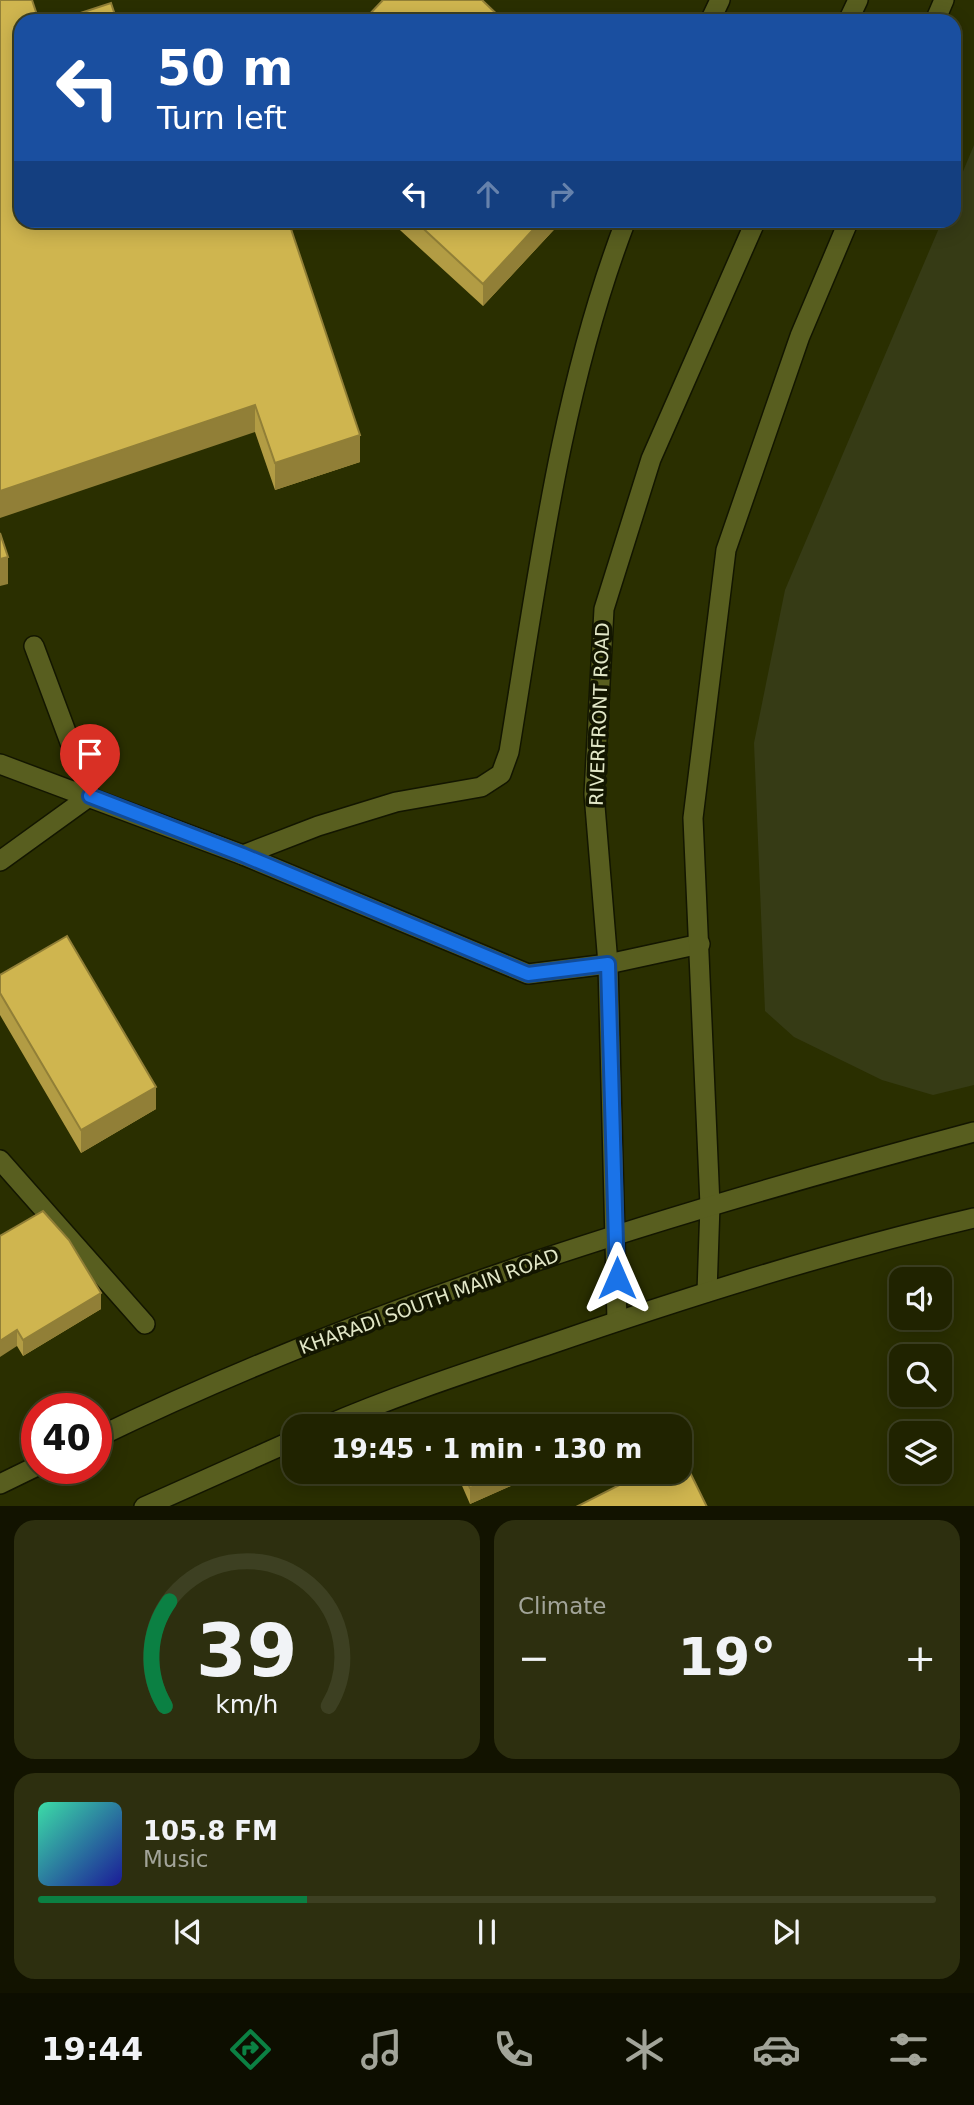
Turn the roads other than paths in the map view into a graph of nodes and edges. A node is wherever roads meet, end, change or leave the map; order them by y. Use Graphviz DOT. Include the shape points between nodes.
graph roads {
  1 [pos="623,228"];
  2 [pos="752,228"];
  3 [pos="846,228"];
  4 [pos="34,646"];
  5 [pos="0,764"];
  6 [pos="90,796"];
  7 [pos="243,855"];
  8 [pos="0,861"];
  9 [pos="700,944"];
  10 [pos="608,964"];
  11 [pos="974,1132"];
  12 [pos="0,1160"];
  13 [pos="710,1205"];
  14 [pos="974,1218"];
  15 [pos="617,1234"];
  16 [pos="707,1292"];
  17 [pos="617,1321"];
  18 [pos="145,1324"];
  19 [pos="354,1414"];
  20 [pos="112,1431"];
  21 [pos="282,1445"];
  22 [pos="21,1474"];
  23 [pos="0,1484"];
  24 [pos="146,1506"];
  1 -- 7 [label="street" via="576,379 509,752 501,774 481,788 396,802 318,825"];
  2 -- 10 [label="street, RIVERFRONT ROAD" via="651,459 604,609 594,794"];
  3 -- 9 [label="street" via="800,336 726,550 693,818"];
  4 -- 6 [label="street"];
  5 -- 6 [label="street"];
  6 -- 7 [label="street"];
  6 -- 8 [label="street"];
  7 -- 10 [label="street" via="528,974"];
  9 -- 10 [label="street"];
  9 -- 13 [label="street"];
  10 -- 15 [label="street, RIVERFRONT ROAD"];
  11 -- 13 [label="street, KHARADI SOUTH MAIN ROAD"];
  12 -- 18 [label="street"];
  13 -- 15 [label="street, KHARADI SOUTH MAIN ROAD"];
  13 -- 16 [label="street"];
  14 -- 16 [label="street" via="859,1246"];
  15 -- 17 [label="street, RIVERFRONT ROAD"];
  15 -- 20 [label="street, KHARADI SOUTH MAIN ROAD" via="351,1325"];
  16 -- 17 [label="street"];
  17 -- 19 [label="street"];
  21 -- 24 [label="street"];
  22 -- 23 [label="street"];
}
